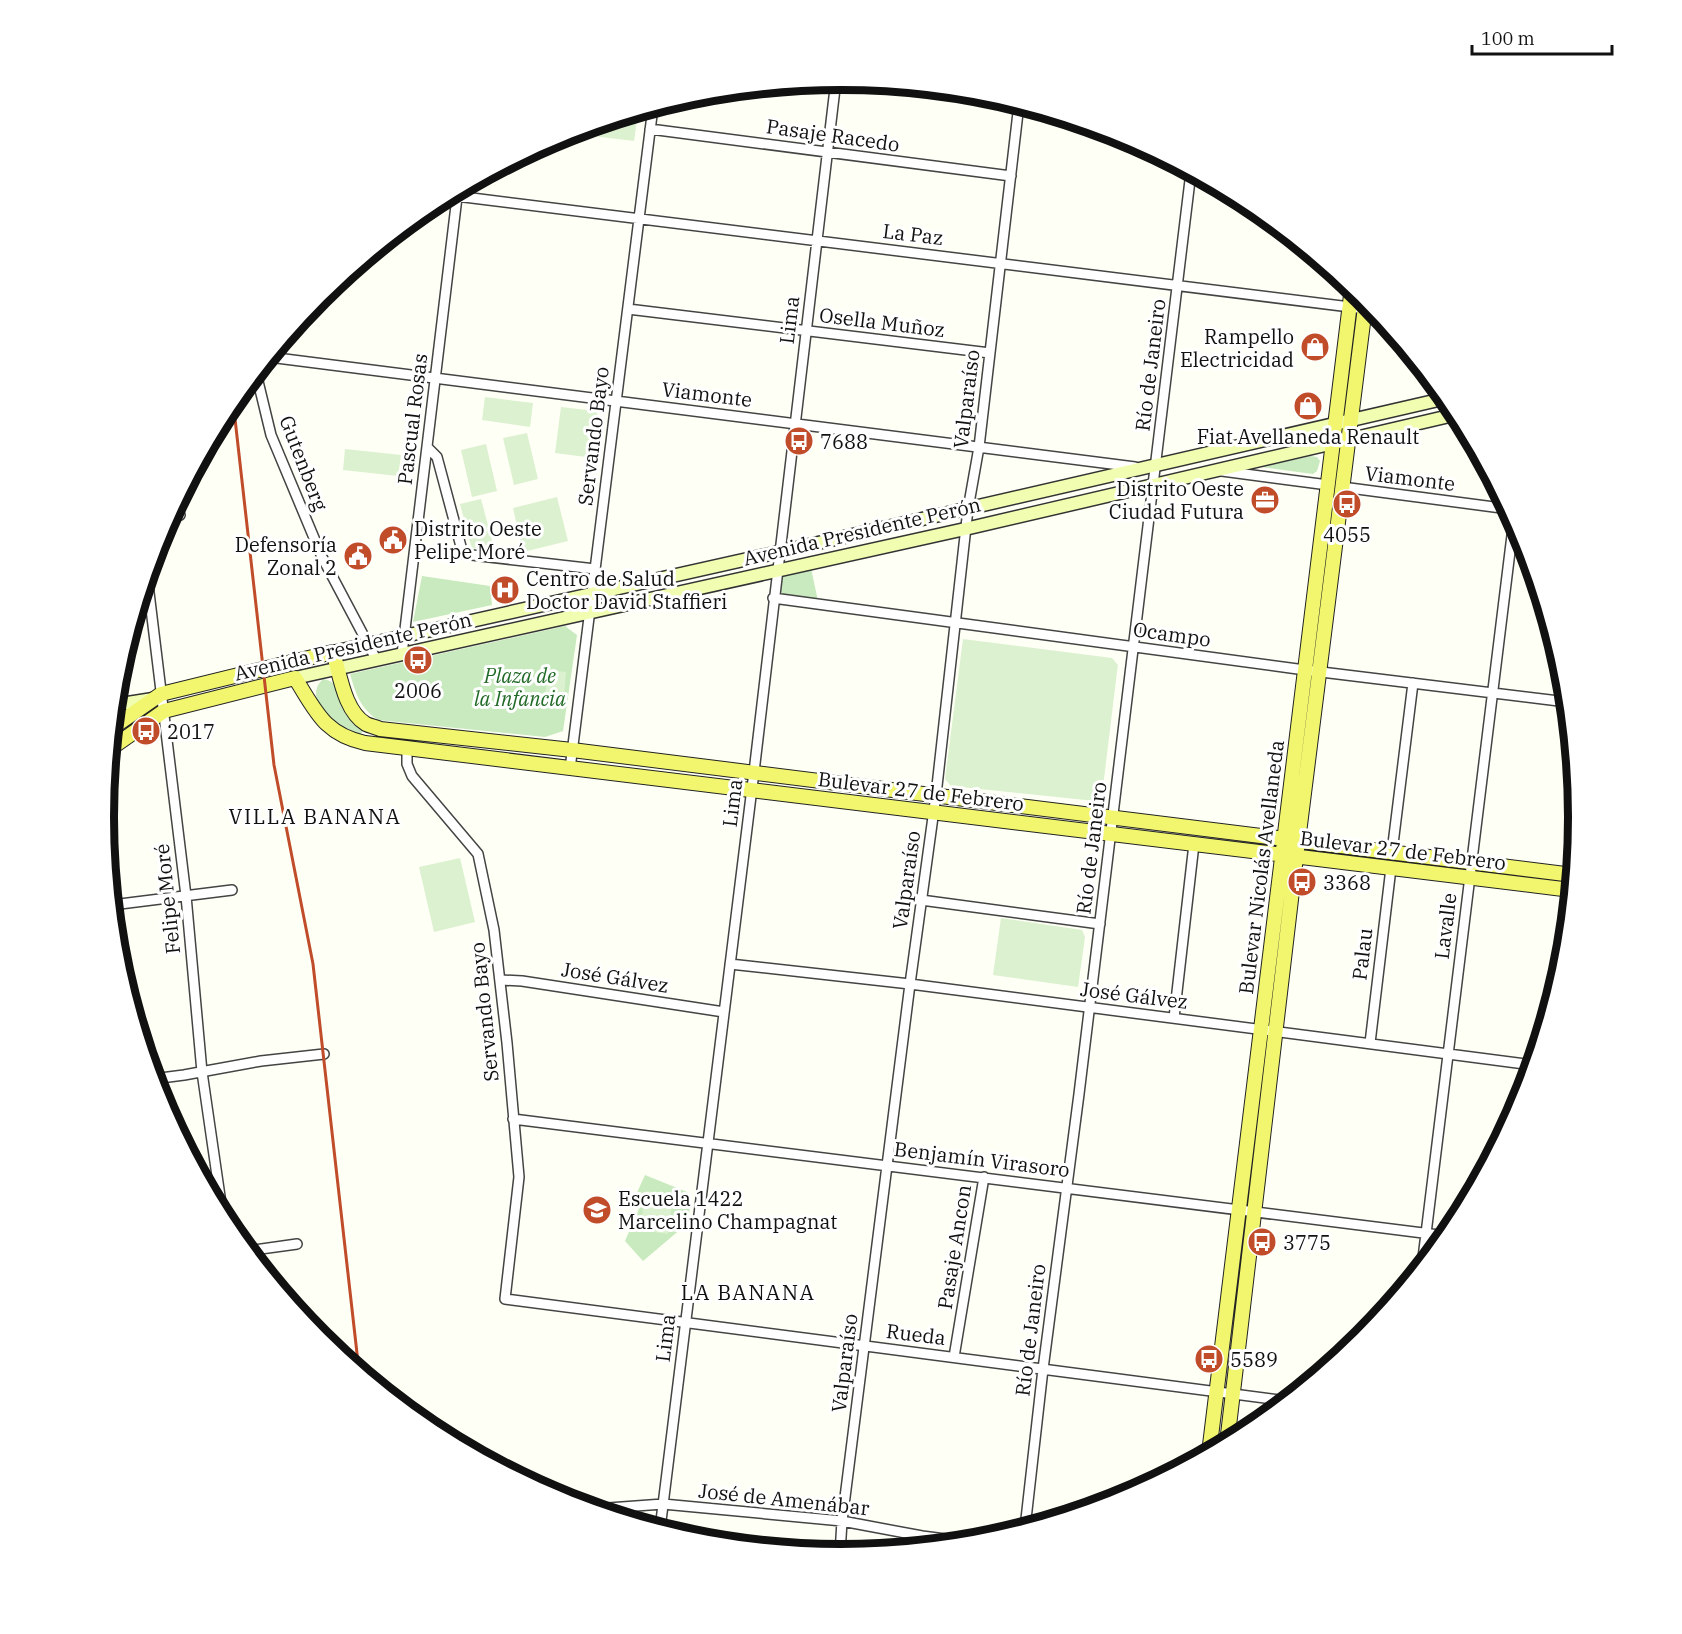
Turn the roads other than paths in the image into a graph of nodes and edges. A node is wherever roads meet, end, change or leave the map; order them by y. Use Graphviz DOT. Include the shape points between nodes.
graph roads {
  1 [pos="835,90"];
  2 [pos="1018,112"];
  3 [pos="652,115"];
  4 [pos="650,129"];
  5 [pos="827,152"];
  6 [pos="1011,176"];
  7 [pos="1190,180"];
  8 [pos="466,195"];
  9 [pos="454,202"];
  10 [pos="639,218"];
  11 [pos="816,240"];
  12 [pos="1000,263"];
  13 [pos="1177,285"];
  14 [pos="1351,299"];
  15 [pos="1350,307"];
  16 [pos="1358,307"];
  17 [pos="628,309"];
  18 [pos="1366,315"];
  19 [pos="805,331"];
  20 [pos="990,353"];
  21 [pos="277,358"];
  22 [pos="435,378"];
  23 [pos="258,382"];
  24 [pos="1436,400"];
  25 [pos="616,401"];
  26 [pos="1447,416"];
  27 [pos="1343,422"];
  28 [pos="794,424"];
  29 [pos="1347,439"];
  30 [pos="1333,442"];
  31 [pos="427,447"];
  32 [pos="979,447"];
  33 [pos="1156,464"];
  34 [pos="1140,468"];
  35 [pos="1214,470"];
  36 [pos="1154,484"];
  37 [pos="1335,486"];
  38 [pos="1499,508"];
  39 [pos="968,509"];
  40 [pos="965,529"];
  41 [pos="1512,536"];
  42 [pos="779,552"];
  43 [pos="595,569"];
  44 [pos="776,570"];
  45 [pos="593,592"];
  46 [pos="149,597"];
  47 [pos="773,598"];
  48 [pos="589,611"];
  49 [pos="955,623"];
  50 [pos="404,635"];
  51 [pos="368,644"];
  52 [pos="1134,647"];
  53 [pos="333,652"];
  54 [pos="402,654"];
  55 [pos="376,659"];
  56 [pos="338,668"];
  57 [pos="1305,670"];
  58 [pos="1319,672"];
  59 [pos="295,678"];
  60 [pos="1413,683"];
  61 [pos="1492,693"];
  62 [pos="157,696"];
  63 [pos="1558,701"];
  64 [pos="123,703"];
  65 [pos="160,713"];
  66 [pos="120,721"];
  67 [pos="120,723"];
  68 [pos="118,743"];
  69 [pos="407,748"];
  70 [pos="572,750"];
  71 [pos="570,769"];
  72 [pos="754,772"];
  73 [pos="752,790"];
  74 [pos="936,795"];
  75 [pos="933,812"];
  76 [pos="1113,817"];
  77 [pos="1111,834"];
  78 [pos="1284,839"];
  79 [pos="1299,841"];
  80 [pos="1194,844"];
  81 [pos="1392,852"];
  82 [pos="1289,856"];
  83 [pos="1471,862"];
  84 [pos="1390,868"];
  85 [pos="1565,874"];
  86 [pos="1469,878"];
  87 [pos="1564,889"];
  88 [pos="232,890"];
  89 [pos="186,896"];
  90 [pos="921,900"];
  91 [pos="119,903"];
  92 [pos="1100,924"];
  93 [pos="730,964"];
  94 [pos="501,980"];
  95 [pos="910,984"];
  96 [pos="1089,1008"];
  97 [pos="724,1012"];
  98 [pos="1174,1018"];
  99 [pos="1261,1028"];
  100 [pos="1276,1030"];
  101 [pos="1370,1043"];
  102 [pos="324,1054"];
  103 [pos="1448,1054"];
  104 [pos="1524,1064"];
  105 [pos="202,1072"];
  106 [pos="163,1078"];
  107 [pos="513,1119"];
  108 [pos="707,1143"];
  109 [pos="887,1165"];
  110 [pos="984,1177"];
  111 [pos="1067,1188"];
  112 [pos="220,1194"];
  113 [pos="1239,1209"];
  114 [pos="1255,1211"];
  115 [pos="1426,1233"];
  116 [pos="1436,1234"];
  117 [pos="297,1244"];
  118 [pos="257,1250"];
  119 [pos="1424,1252"];
  120 [pos="505,1299"];
  121 [pos="685,1322"];
  122 [pos="864,1346"];
  123 [pos="954,1358"];
  124 [pos="1043,1369"];
  125 [pos="1216,1392"];
  126 [pos="1233,1394"];
  127 [pos="1276,1400"];
  128 [pos="1228,1432"];
  129 [pos="1210,1443"];
  130 [pos="663,1504"];
  131 [pos="615,1508"];
  132 [pos="1026,1520"];
  133 [pos="661,1521"];
  134 [pos="842,1521"];
  135 [pos="937,1538"];
  136 [pos="841,1544"];
  1 -- 5 [label="street, Lima"];
  2 -- 6 [label="street, Valparaíso"];
  3 -- 4 [label="street, Servando Bayo"];
  4 -- 5 [label="street, Pasaje Racedo"];
  4 -- 10 [label="street, Servando Bayo"];
  5 -- 6 [label="street, Pasaje Racedo"];
  5 -- 11 [label="street, Lima"];
  6 -- 12 [label="street, Valparaíso"];
  7 -- 13 [label="street, Río de Janeiro"];
  8 -- 10 [label="street, La Paz"];
  9 -- 22 [label="street, Pascual Rosas"];
  10 -- 11 [label="street, La Paz"];
  10 -- 17 [label="street, Servando Bayo"];
  11 -- 12 [label="street, La Paz"];
  11 -- 19 [label="street, Lima"];
  12 -- 13 [label="street, La Paz"];
  12 -- 20 [label="street, Valparaíso"];
  13 -- 15 [label="street, La Paz"];
  13 -- 33 [label="street, Río de Janeiro"];
  14 -- 15 [label="main road, Bulevar Nicolás Avellaneda"];
  15 -- 16 [label="street, La Paz"];
  15 -- 27 [label="main road, Bulevar Nicolás Avellaneda"];
  17 -- 19 [label="street, Osella Muñoz"];
  17 -- 25 [label="street, Servando Bayo"];
  18 -- 27 [label="main road, Bulevar Nicolás Avellaneda"];
  19 -- 20 [label="street, Osella Muñoz"];
  19 -- 28 [label="street, Lima"];
  20 -- 32 [label="street, Valparaíso"];
  21 -- 22 [label="street, Viamonte"];
  22 -- 25 [label="street, Viamonte"];
  22 -- 31 [label="street, Pascual Rosas"];
  23 -- 51 [label="street, Gutenberg" via="272,435 317,546"];
  24 -- 27 [label="main road, Avenida Presidente Perón"];
  25 -- 28 [label="street, Viamonte"];
  25 -- 43 [label="street, Servando Bayo"];
  26 -- 29 [label="main road, Avenida Presidente Perón"];
  27 -- 29 [label="main road, Bulevar Nicolás Avellaneda"];
  27 -- 30 [label="main road, Bulevar Nicolás Avellaneda"];
  27 -- 33 [label="main road, Avenida Presidente Perón"];
  28 -- 32 [label="street, Viamonte"];
  28 -- 42 [label="street, Lima"];
  29 -- 30 [label="main road, Avenida Presidente Perón"];
  29 -- 37 [label="main road, Bulevar Nicolás Avellaneda"];
  30 -- 35 [label="main road, Avenida Presidente Perón"];
  30 -- 37 [label="main road, Bulevar Nicolás Avellaneda"];
  31 -- 43 [label="street" via="437,457 463,554"];
  31 -- 50 [label="street, Pascual Rosas"];
  32 -- 34 [label="street, Viamonte"];
  32 -- 39 [label="street, Valparaíso"];
  33 -- 34 [label="main road, Avenida Presidente Perón"];
  33 -- 36 [label="street, Río de Janeiro"];
  34 -- 39 [label="main road, Avenida Presidente Perón"];
  35 -- 36 [label="main road, Avenida Presidente Perón"];
  35 -- 37 [label="street, Viamonte"];
  36 -- 40 [label="main road, Avenida Presidente Perón"];
  36 -- 52 [label="street, Río de Janeiro"];
  37 -- 38 [label="street, Viamonte"];
  37 -- 57 [label="main road, Bulevar Nicolás Avellaneda"];
  37 -- 58 [label="main road, Bulevar Nicolás Avellaneda"];
  39 -- 40 [label="street, Valparaíso"];
  39 -- 42 [label="main road, Avenida Presidente Perón"];
  40 -- 44 [label="main road, Avenida Presidente Perón"];
  40 -- 49 [label="street, Valparaíso"];
  41 -- 61 [label="street, Lavalle"];
  42 -- 44 [label="street, Lima"];
  42 -- 45 [label="main road, Avenida Presidente Perón"];
  43 -- 45 [label="street, Servando Bayo"];
  44 -- 47 [label="street, Lima"];
  44 -- 48 [label="main road, Avenida Presidente Perón"];
  45 -- 48 [label="street, Servando Bayo"];
  45 -- 50 [label="main road, Avenida Presidente Perón"];
  46 -- 62 [label="street, Felipe Moré"];
  47 -- 49 [label="street, Ocampo"];
  47 -- 72 [label="street, Lima"];
  48 -- 54 [label="main road, Avenida Presidente Perón"];
  48 -- 70 [label="street, Servando Bayo"];
  49 -- 52 [label="street, Ocampo"];
  49 -- 74 [label="street, Valparaíso"];
  50 -- 51 [label="main road, Avenida Presidente Perón"];
  50 -- 54 [label="street, Pascual Rosas"];
  51 -- 53 [label="main road, Avenida Presidente Perón"];
  51 -- 55 [label="street, Gutenberg"];
  52 -- 57 [label="street, Ocampo"];
  52 -- 76 [label="street, Río de Janeiro"];
  53 -- 56 [label="main road, Bulevar 27 de Febrero"];
  53 -- 62 [label="main road, Avenida Presidente Perón"];
  54 -- 55 [label="main road, Avenida Presidente Perón"];
  55 -- 56 [label="main road, Avenida Presidente Perón"];
  56 -- 59 [label="main road, Avenida Presidente Perón"];
  56 -- 70 [label="main road, Bulevar 27 de Febrero" via="357,716 380,729"];
  57 -- 58 [label="street, Ocampo"];
  57 -- 78 [label="main road, Bulevar Nicolás Avellaneda"];
  58 -- 60 [label="street, Ocampo"];
  58 -- 79 [label="main road, Bulevar Nicolás Avellaneda"];
  59 -- 65 [label="main road, Avenida Presidente Perón"];
  59 -- 69 [label="main road, Bulevar 27 de Febrero" via="329,728 347,739"];
  60 -- 61 [label="street, Ocampo"];
  60 -- 81 [label="street"];
  61 -- 63 [label="street, Ocampo"];
  61 -- 83 [label="street, Lavalle"];
  62 -- 64 [label="main road"];
  62 -- 65 [label="street, Felipe Moré"];
  62 -- 66 [label="main road, Avenida Presidente Perón"];
  65 -- 67 [label="main road"];
  65 -- 68 [label="main road, Avenida Presidente Perón"];
  65 -- 89 [label="street, Felipe Moré"];
  69 -- 71 [label="main road, Bulevar 27 de Febrero"];
  69 -- 94 [label="street, Servando Bayo" via="412,776 478,854"];
  70 -- 71 [label="street, Servando Bayo"];
  70 -- 72 [label="main road, Bulevar 27 de Febrero"];
  71 -- 73 [label="main road, Bulevar 27 de Febrero"];
  72 -- 73 [label="street, Lima"];
  72 -- 74 [label="main road, Bulevar 27 de Febrero"];
  73 -- 75 [label="main road, Bulevar 27 de Febrero"];
  73 -- 93 [label="street, Lima"];
  74 -- 75 [label="street, Valparaíso"];
  74 -- 76 [label="main road, Bulevar 27 de Febrero"];
  75 -- 77 [label="main road, Bulevar 27 de Febrero"];
  75 -- 90 [label="street, Valparaíso"];
  76 -- 77 [label="street, Río de Janeiro"];
  76 -- 78 [label="main road, Bulevar 27 de Febrero"];
  77 -- 80 [label="main road, Bulevar 27 de Febrero"];
  77 -- 92 [label="street, Río de Janeiro"];
  78 -- 79 [label="main road, Bulevar 27 de Febrero"];
  78 -- 82 [label="main road, Bulevar Nicolás Avellaneda"];
  79 -- 81 [label="main road, Bulevar 27 de Febrero"];
  79 -- 82 [label="main road, Bulevar Nicolás Avellaneda"];
  80 -- 82 [label="main road, Bulevar 27 de Febrero"];
  80 -- 98 [label="street"];
  81 -- 83 [label="main road, Bulevar 27 de Febrero"];
  82 -- 84 [label="main road, Bulevar 27 de Febrero"];
  82 -- 99 [label="main road, Bulevar Nicolás Avellaneda"];
  82 -- 100 [label="main road, Bulevar Nicolás Avellaneda"];
  83 -- 85 [label="main road, Bulevar 27 de Febrero"];
  83 -- 86 [label="street, Lavalle"];
  84 -- 86 [label="main road, Bulevar 27 de Febrero"];
  84 -- 101 [label="street, Palau"];
  86 -- 87 [label="main road, Bulevar 27 de Febrero"];
  86 -- 103 [label="street, Lavalle"];
  88 -- 89 [label="street"];
  89 -- 91 [label="street"];
  89 -- 105 [label="street, Felipe Moré"];
  90 -- 92 [label="street"];
  90 -- 95 [label="street, Valparaíso"];
  92 -- 96 [label="street, Río de Janeiro"];
  93 -- 95 [label="street, José Gálvez"];
  93 -- 97 [label="street, Lima"];
  94 -- 97 [label="street, José Gálvez"];
  94 -- 107 [label="street, Servando Bayo"];
  95 -- 96 [label="street, José Gálvez"];
  95 -- 109 [label="street, Valparaíso"];
  96 -- 98 [label="street, José Gálvez"];
  96 -- 111 [label="street, Río de Janeiro"];
  97 -- 108 [label="street, Lima"];
  98 -- 99 [label="street, José Gálvez"];
  99 -- 100 [label="street, José Gálvez"];
  99 -- 113 [label="main road, Bulevar Nicolás Avellaneda"];
  100 -- 101 [label="street, José Gálvez"];
  100 -- 114 [label="main road, Bulevar Nicolás Avellaneda"];
  101 -- 103 [label="street, José Gálvez"];
  102 -- 105 [label="street"];
  103 -- 104 [label="street, José Gálvez"];
  103 -- 115 [label="street, Lavalle"];
  105 -- 106 [label="street"];
  105 -- 112 [label="street, Felipe Moré"];
  107 -- 108 [label="street, Benjamín Virasoro"];
  107 -- 120 [label="street, Servando Bayo" via="519,1177"];
  108 -- 109 [label="street, Benjamín Virasoro"];
  108 -- 121 [label="street, Lima"];
  109 -- 110 [label="street, Benjamín Virasoro"];
  109 -- 122 [label="street, Valparaíso"];
  110 -- 111 [label="street, Benjamín Virasoro"];
  110 -- 123 [label="street, Pasaje Ancon"];
  111 -- 113 [label="street, Benjamín Virasoro"];
  111 -- 124 [label="street, Río de Janeiro"];
  113 -- 114 [label="street, Benjamín Virasoro"];
  113 -- 125 [label="main road, Bulevar Nicolás Avellaneda"];
  114 -- 115 [label="street, Benjamín Virasoro"];
  114 -- 126 [label="main road, Bulevar Nicolás Avellaneda"];
  115 -- 116 [label="street, Benjamín Virasoro"];
  115 -- 119 [label="street, Lavalle"];
  117 -- 118 [label="street"];
  120 -- 121 [label="street, Rueda"];
  121 -- 122 [label="street, Rueda"];
  121 -- 130 [label="street, Lima"];
  122 -- 123 [label="street, Rueda"];
  122 -- 134 [label="street, Valparaíso"];
  123 -- 124 [label="street, Rueda"];
  124 -- 125 [label="street, Rueda"];
  124 -- 132 [label="street, Río de Janeiro"];
  125 -- 126 [label="street, Rueda"];
  125 -- 129 [label="main road, Bulevar Nicolás Avellaneda"];
  126 -- 127 [label="street, Rueda"];
  126 -- 128 [label="main road, Bulevar Nicolás Avellaneda"];
  130 -- 131 [label="street, José de Amenábar"];
  130 -- 133 [label="street, Lima"];
  130 -- 134 [label="street, José de Amenábar"];
  134 -- 135 [label="street, José de Amenábar"];
  134 -- 136 [label="street, Valparaíso"];
}
